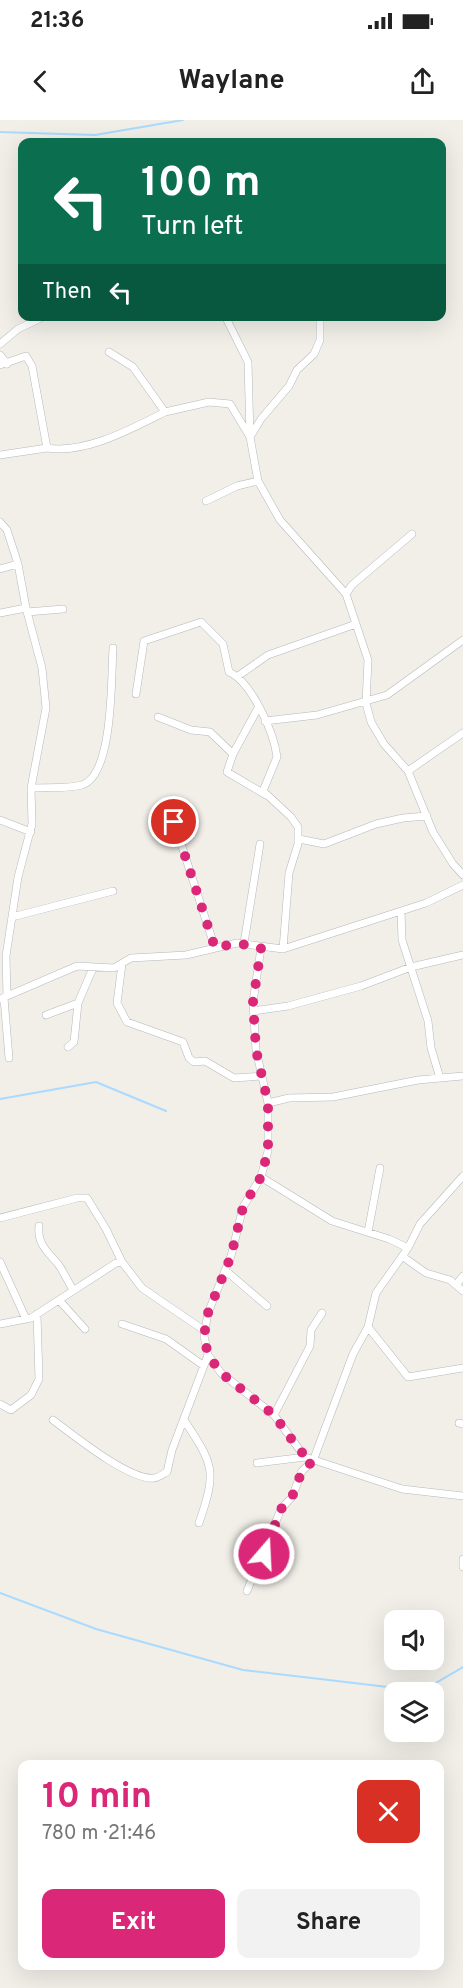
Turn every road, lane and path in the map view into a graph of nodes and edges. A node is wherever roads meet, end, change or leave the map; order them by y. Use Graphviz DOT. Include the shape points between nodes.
graph roads {
  1 [pos="35,321"];
  2 [pos="228,321"];
  3 [pos="320,321"];
  4 [pos="0,344"];
  5 [pos="109,352"];
  6 [pos="0,355"];
  7 [pos="3,365"];
  8 [pos="165,412"];
  9 [pos="250,437"];
  10 [pos="47,448"];
  11 [pos="0,455"];
  12 [pos="258,481"];
  13 [pos="207,501"];
  14 [pos="0,522"];
  15 [pos="412,534"];
  16 [pos="18,564"];
  17 [pos="0,569"];
  18 [pos="346,594"];
  19 [pos="63,609"];
  20 [pos="26,610"];
  21 [pos="0,613"];
  22 [pos="356,624"];
  23 [pos="463,640"];
  24 [pos="113,648"];
  25 [pos="238,676"];
  26 [pos="136,694"];
  27 [pos="366,703"];
  28 [pos="258,708"];
  29 [pos="158,717"];
  30 [pos="265,721"];
  31 [pos="463,733"];
  32 [pos="233,754"];
  33 [pos="408,771"];
  34 [pos="31,788"];
  35 [pos="266,795"];
  36 [pos="427,816"];
  37 [pos="0,820"];
  38 [pos="174,822"];
  39 [pos="31,832"];
  40 [pos="299,839"];
  41 [pos="260,844"];
  42 [pos="463,875"];
  43 [pos="463,885"];
  44 [pos="113,891"];
  45 [pos="401,911"];
  46 [pos="12,917"];
  47 [pos="244,943"];
  48 [pos="215,948"];
  49 [pos="261,948"];
  50 [pos="283,949"];
  51 [pos="463,955"];
  52 [pos="122,964"];
  53 [pos="411,967"];
  54 [pos="93,968"];
  55 [pos="4,997"];
  56 [pos="78,1003"];
  57 [pos="253,1011"];
  58 [pos="46,1015"];
  59 [pos="68,1047"];
  60 [pos="9,1058"];
  61 [pos="262,1076"];
  62 [pos="463,1076"];
  63 [pos="440,1078"];
  64 [pos="268,1103"];
  65 [pos="380,1168"];
  66 [pos="463,1176"];
  67 [pos="261,1177"];
  68 [pos="0,1218"];
  69 [pos="39,1226"];
  70 [pos="368,1232"];
  71 [pos="408,1248"];
  72 [pos="402,1256"];
  73 [pos="0,1262"];
  74 [pos="122,1262"];
  75 [pos="225,1270"];
  76 [pos="463,1276"];
  77 [pos="456,1285"];
  78 [pos="73,1290"];
  79 [pos="463,1291"];
  80 [pos="59,1300"];
  81 [pos="267,1306"];
  82 [pos="322,1313"];
  83 [pos="37,1314"];
  84 [pos="26,1319"];
  85 [pos="0,1323"];
  86 [pos="122,1324"];
  87 [pos="368,1327"];
  88 [pos="85,1329"];
  89 [pos="205,1331"];
  90 [pos="208,1355"];
  91 [pos="204,1366"];
  92 [pos="463,1368"];
  93 [pos="0,1404"];
  94 [pos="274,1415"];
  95 [pos="53,1420"];
  96 [pos="184,1420"];
  97 [pos="305,1457"];
  98 [pos="313,1461"];
  99 [pos="257,1463"];
  100 [pos="463,1496"];
  101 [pos="199,1523"];
  102 [pos="463,1559"];
  103 [pos="463,1567"];
  104 [pos="247,1591"];
  1 -- 4 [label="street"];
  2 -- 9 [label="street" via="248,362"];
  3 -- 9 [label="street" via="320,340 314,354 297,370"];
  5 -- 8 [label="street" via="133,367"];
  6 -- 7 [label="street"];
  7 -- 10 [label="street" via="26,356 32,366"];
  8 -- 9 [label="street" via="210,402 230,405"];
  8 -- 10 [label="street" via="92,444 60,450"];
  9 -- 12 [label="street"];
  10 -- 11 [label="street"];
  12 -- 13 [label="street" via="237,486"];
  12 -- 18 [label="street" via="280,519"];
  14 -- 16 [label="street" via="7,530"];
  15 -- 18 [label="street"];
  16 -- 17 [label="street"];
  16 -- 20 [label="street"];
  18 -- 22 [label="street"];
  19 -- 20 [label="street"];
  20 -- 21 [label="street"];
  20 -- 34 [label="street" via="42,668 46,708"];
  22 -- 25 [label="street" via="268,655"];
  22 -- 27 [label="street" via="368,660"];
  23 -- 27 [label="street" via="387,695"];
  24 -- 34 [label="street" via="112,713 92,778 82,785"];
  25 -- 26 [label="street" via="229,672 223,644 201,622 144,641"];
  25 -- 28 [label="street"];
  27 -- 30 [label="street" via="317,715"];
  27 -- 33 [label="street" via="371,722 384,744"];
  28 -- 30 [label="street"];
  28 -- 32 [label="street"];
  29 -- 32 [label="street" via="191,730 210,732"];
  30 -- 35 [label="street" via="277,757 264,785"];
  31 -- 33 [label="street"];
  32 -- 35 [label="street" via="227,772"];
  33 -- 36 [label="street"];
  34 -- 39 [label="street"];
  35 -- 40 [label="street" via="296,822"];
  36 -- 40 [label="street" via="376,824 324,844"];
  36 -- 42 [label="street"];
  37 -- 39 [label="street"];
  38 -- 48 [label="street"];
  39 -- 46 [label="street" via="20,867"];
  40 -- 50 [label="street" via="289,873"];
  41 -- 47 [label="street"];
  43 -- 45 [label="street"];
  44 -- 46 [label="street"];
  45 -- 50 [label="street"];
  45 -- 53 [label="street" via="401,934"];
  46 -- 55 [label="street"];
  47 -- 48 [label="street"];
  47 -- 49 [label="street"];
  48 -- 52 [label="street" via="186,956 131,958"];
  49 -- 50 [label="street"];
  49 -- 57 [label="street"];
  51 -- 53 [label="street"];
  52 -- 54 [label="street"];
  52 -- 61 [label="street" via="117,1003 127,1022 183,1042 194,1062 205,1061 232,1078"];
  53 -- 57 [label="street" via="361,986 288,1006"];
  53 -- 63 [label="street" via="428,1020 429,1041"];
  54 -- 55 [label="street" via="77,966"];
  54 -- 56 [label="street"];
  55 -- 60 [label="street"];
  56 -- 58 [label="street"];
  56 -- 59 [label="street" via="74,1042"];
  57 -- 61 [label="street"];
  61 -- 64 [label="street"];
  62 -- 63 [label="street"];
  63 -- 64 [label="street" via="333,1097 289,1098"];
  64 -- 67 [label="street" via="268,1151"];
  65 -- 70 [label="street"];
  66 -- 71 [label="street" via="420,1224"];
  67 -- 70 [label="street" via="333,1221"];
  67 -- 75 [label="street" via="243,1207"];
  68 -- 74 [label="street" via="87,1198"];
  69 -- 78 [label="street" via="39,1239 45,1251"];
  70 -- 71 [label="street"];
  71 -- 72 [label="street"];
  72 -- 77 [label="street" via="426,1273"];
  72 -- 87 [label="street" via="376,1293"];
  73 -- 84 [label="street"];
  74 -- 78 [label="street"];
  74 -- 89 [label="street" via="142,1288"];
  75 -- 81 [label="street"];
  75 -- 89 [label="street"];
  76 -- 77 [label="street"];
  77 -- 79 [label="street"];
  78 -- 80 [label="street"];
  80 -- 83 [label="street"];
  80 -- 88 [label="street"];
  82 -- 94 [label="street" via="311,1330 310,1346"];
  83 -- 84 [label="street"];
  83 -- 93 [label="street" via="39,1379 31,1395 11,1410"];
  84 -- 85 [label="street"];
  86 -- 91 [label="street" via="166,1339"];
  87 -- 92 [label="street" via="408,1377"];
  87 -- 98 [label="street" via="353,1354"];
  89 -- 90 [label="street"];
  90 -- 91 [label="street"];
  90 -- 94 [label="street" via="221,1373"];
  91 -- 96 [label="street"];
  94 -- 97 [label="street"];
  95 -- 96 [label="street" via="135,1474 154,1478 167,1472"];
  96 -- 101 [label="street" via="202,1445 212,1474"];
  97 -- 98 [label="street"];
  97 -- 99 [label="street"];
  98 -- 100 [label="street" via="402,1489"];
  98 -- 104 [label="street" via="302,1471 292,1497 281,1509"];
  102 -- 103 [label="street"];
}
